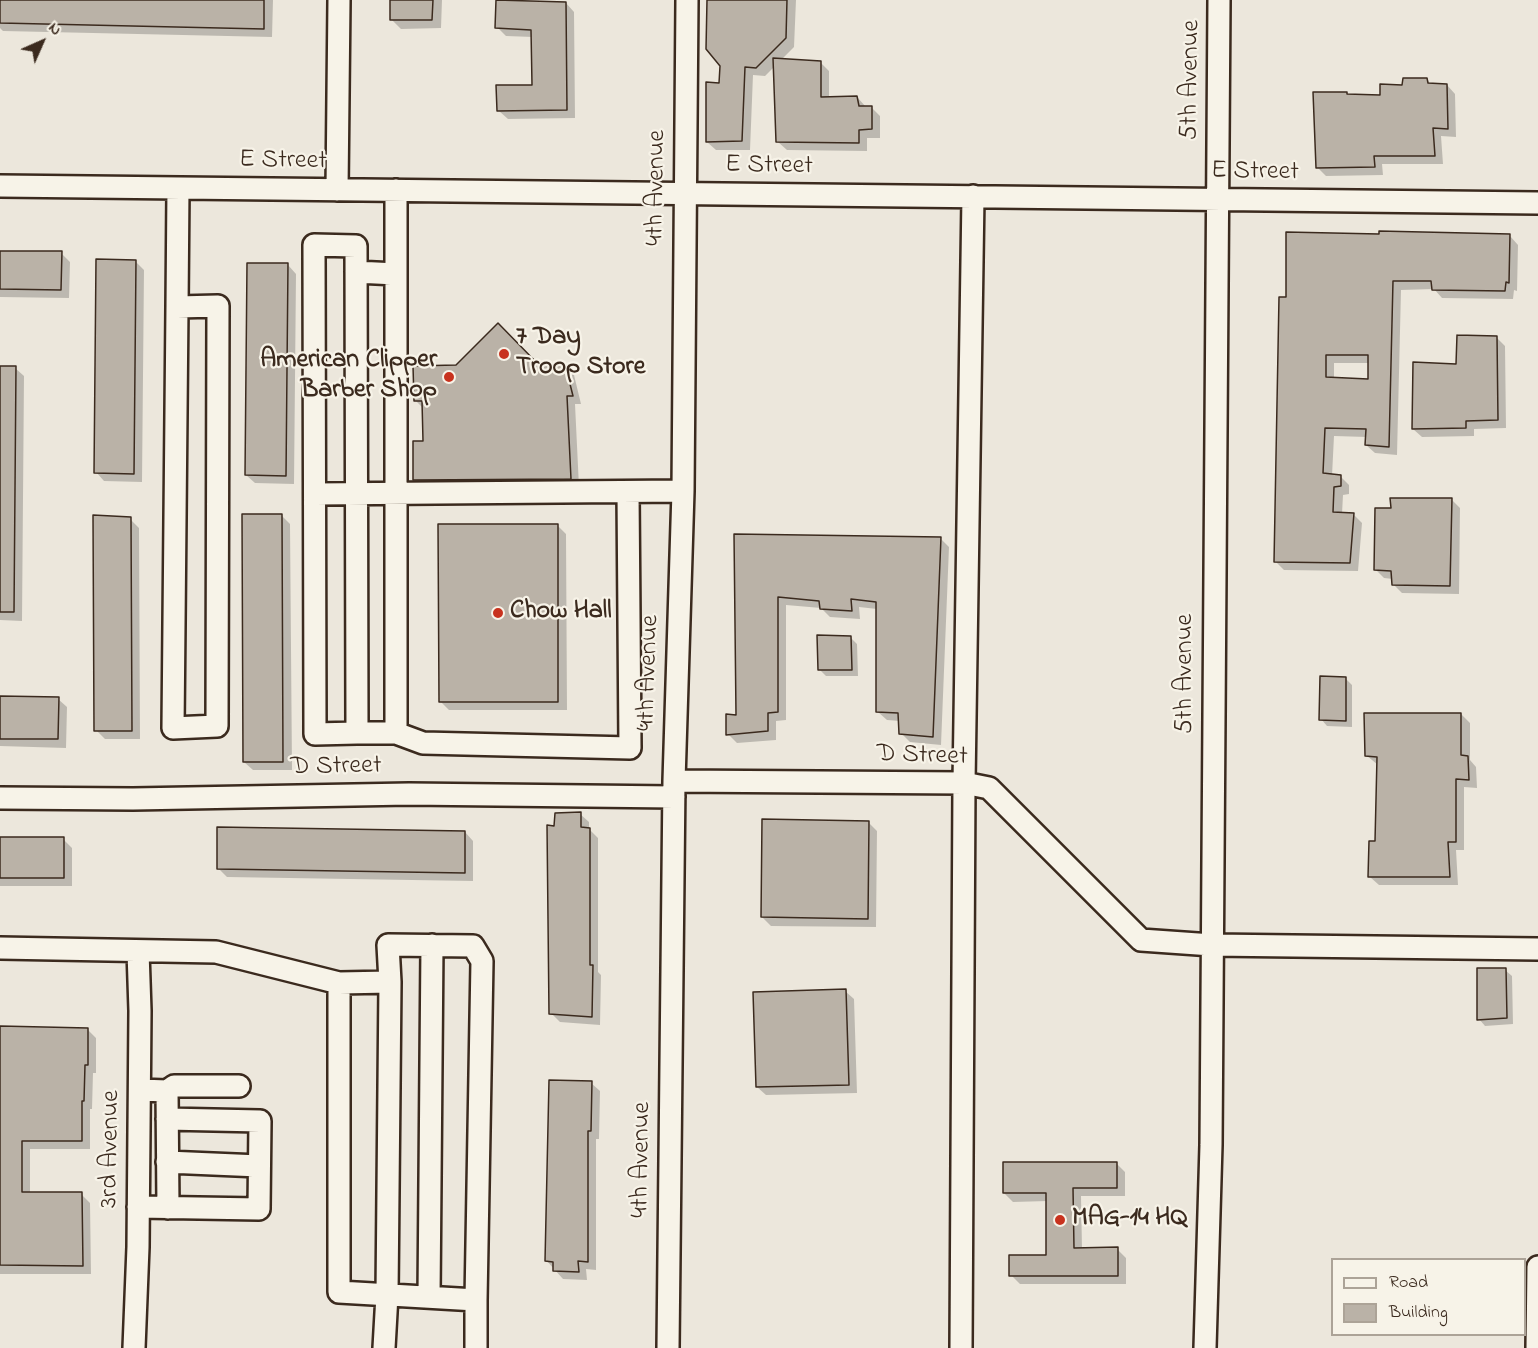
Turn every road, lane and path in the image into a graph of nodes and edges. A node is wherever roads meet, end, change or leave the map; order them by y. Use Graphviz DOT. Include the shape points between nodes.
graph roads {
  1 [pos="339,0"];
  2 [pos="687,0"];
  3 [pos="1220,0"];
  4 [pos="0,186"];
  5 [pos="178,188"];
  6 [pos="338,190"];
  7 [pos="396,190"];
  8 [pos="686,193"];
  9 [pos="973,196"];
  10 [pos="1217,199"];
  11 [pos="1538,202"];
  12 [pos="356,272"];
  13 [pos="396,274"];
  14 [pos="177,307"];
  15 [pos="683,491"];
  16 [pos="628,492"];
  17 [pos="315,494"];
  18 [pos="357,494"];
  19 [pos="396,494"];
  20 [pos="357,733"];
  21 [pos="396,733"];
  22 [pos="964,783"];
  23 [pos="674,789"];
  24 [pos="0,798"];
  25 [pos="432,945"];
  26 [pos="1212,945"];
  27 [pos="0,948"];
  28 [pos="1538,949"];
  29 [pos="138,951"];
  30 [pos="390,981"];
  31 [pos="339,983"];
  32 [pos="239,1086"];
  33 [pos="140,1090"];
  34 [pos="167,1092"];
  35 [pos="167,1119"];
  36 [pos="167,1162"];
  37 [pos="259,1166"];
  38 [pos="138,1207"];
  39 [pos="168,1208"];
  40 [pos="1538,1267"];
  41 [pos="387,1295"];
  42 [pos="429,1297"];
  43 [pos="476,1300"];
  44 [pos="134,1348"];
  45 [pos="384,1348"];
  46 [pos="476,1348"];
  47 [pos="669,1348"];
  48 [pos="961,1348"];
  49 [pos="1205,1348"];
  50 [pos="1537,1348"];
  1 -- 6 [label="street"];
  2 -- 8 [label="street, 4th Avenue"];
  3 -- 10 [label="street, 5th Avenue"];
  4 -- 5 [label="street, E Street"];
  5 -- 6 [label="street, E Street"];
  5 -- 14 [label="street"];
  6 -- 7 [label="street, E Street"];
  7 -- 8 [label="street, E Street"];
  7 -- 13 [label="street"];
  8 -- 9 [label="street, E Street"];
  8 -- 15 [label="street, 4th Avenue"];
  9 -- 10 [label="street, E Street"];
  9 -- 22 [label="street"];
  10 -- 11 [label="street, E Street"];
  10 -- 26 [label="street, 5th Avenue"];
  12 -- 13 [label="street"];
  12 -- 17 [label="street" via="356,246 315,245"];
  12 -- 18 [label="street"];
  13 -- 19 [label="street"];
  14 -- 14 [label="street" via="173,728 217,726 218,306"];
  15 -- 16 [label="street"];
  15 -- 23 [label="street, 4th Avenue"];
  16 -- 19 [label="street"];
  16 -- 21 [label="street" via="630,747 423,743"];
  17 -- 18 [label="street"];
  17 -- 20 [label="street" via="315,734"];
  18 -- 19 [label="street"];
  18 -- 20 [label="street"];
  19 -- 21 [label="street"];
  20 -- 21 [label="street"];
  22 -- 23 [label="street, D Street"];
  22 -- 26 [label="street, D Street" via="989,788 1141,940"];
  22 -- 48 [label="street"];
  23 -- 24 [label="street, D Street"];
  23 -- 47 [label="street, 4th Avenue"];
  25 -- 30 [label="street" via="388,945"];
  25 -- 42 [label="street"];
  25 -- 43 [label="street" via="473,946 482,961"];
  26 -- 28 [label="street, D Street"];
  26 -- 49 [label="street, 5th Avenue"];
  27 -- 29 [label="street"];
  29 -- 31 [label="street" via="216,952"];
  29 -- 33 [label="street, 3rd Avenue"];
  30 -- 31 [label="street"];
  30 -- 41 [label="street"];
  31 -- 41 [label="street" via="339,1293"];
  32 -- 34 [label="street" via="174,1086"];
  33 -- 34 [label="street"];
  33 -- 38 [label="street, 3rd Avenue"];
  34 -- 35 [label="street"];
  35 -- 36 [label="street"];
  35 -- 37 [label="street" via="260,1121"];
  36 -- 37 [label="street"];
  36 -- 39 [label="street"];
  37 -- 39 [label="street" via="259,1209"];
  38 -- 39 [label="street"];
  38 -- 44 [label="street, 3rd Avenue"];
  40 -- 50 [label="street"];
  41 -- 42 [label="street"];
  41 -- 45 [label="street"];
  42 -- 43 [label="street"];
  43 -- 46 [label="street"];
}
